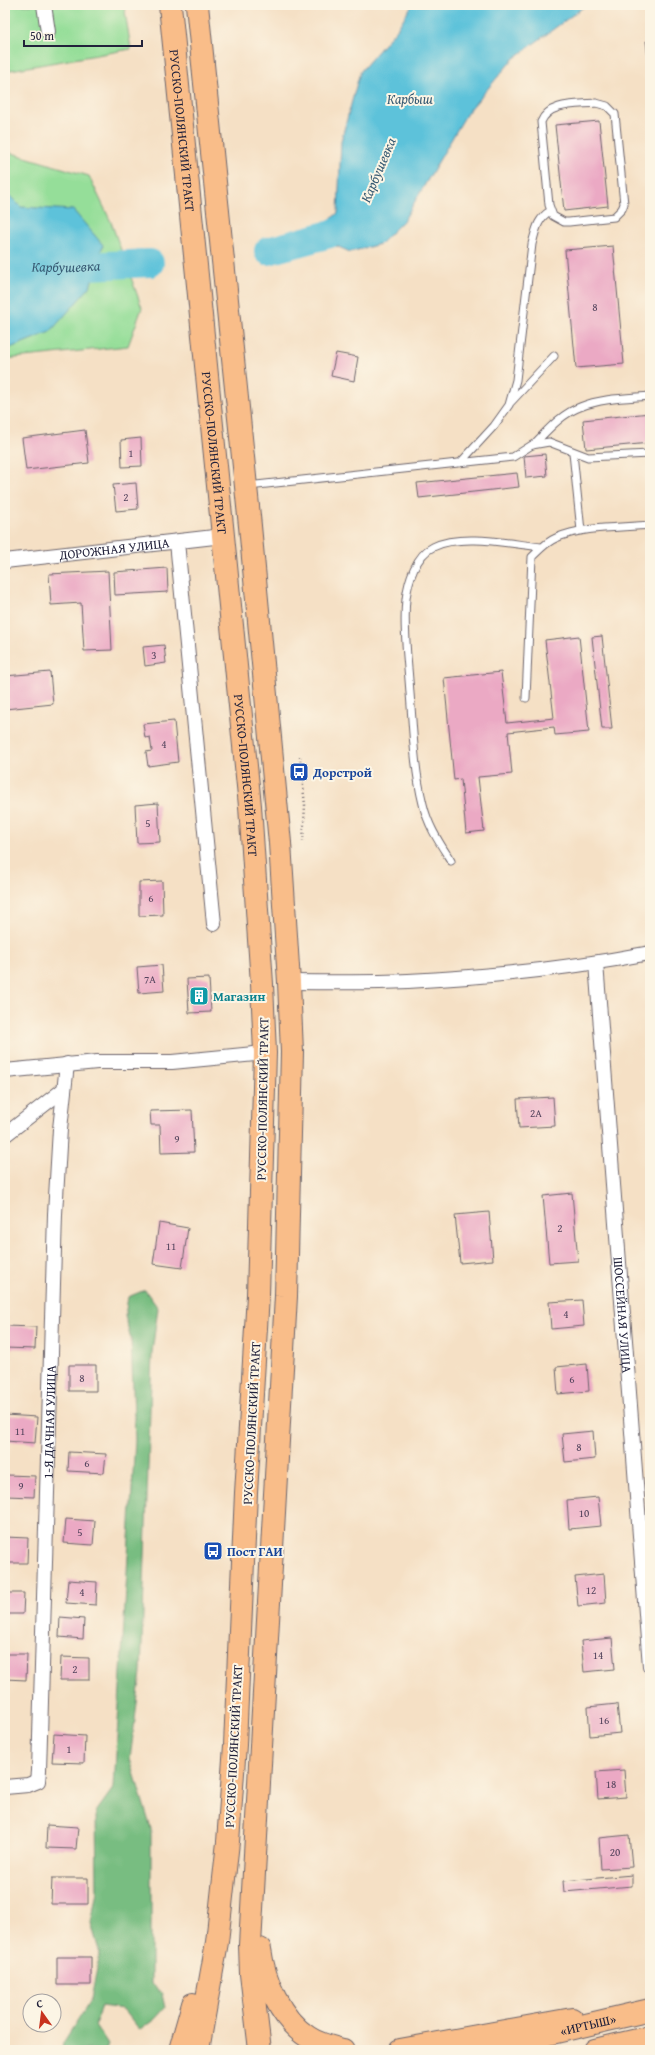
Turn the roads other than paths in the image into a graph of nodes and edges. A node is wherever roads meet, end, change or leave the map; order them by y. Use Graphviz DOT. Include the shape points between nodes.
graph roads {
  1 [pos="44,5"];
  2 [pos="170,5"];
  3 [pos="197,5"];
  4 [pos="48,32"];
  5 [pos="550,211"];
  6 [pos="554,356"];
  7 [pos="650,396"];
  8 [pos="509,405"];
  9 [pos="532,445"];
  10 [pos="573,453"];
  11 [pos="650,454"];
  12 [pos="460,463"];
  13 [pos="246,486"];
  14 [pos="650,525"];
  15 [pos="581,531"];
  16 [pos="223,536"];
  17 [pos="177,542"];
  18 [pos="541,547"];
  19 [pos="5,561"];
  20 [pos="526,698"];
  21 [pos="451,861"];
  22 [pos="214,924"];
  23 [pos="650,953"];
  24 [pos="596,963"];
  25 [pos="289,982"];
  26 [pos="265,1053"];
  27 [pos="67,1064"];
  28 [pos="5,1070"];
  29 [pos="64,1090"];
  30 [pos="5,1135"];
  31 [pos="650,1666"];
  32 [pos="5,1787"];
  33 [pos="228,1842"];
  34 [pos="253,1894"];
  35 [pos="650,2005"];
  36 [pos="650,2010"];
  37 [pos="650,2037"];
  38 [pos="180,2050"];
  39 [pos="198,2050"];
  40 [pos="260,2050"];
  41 [pos="343,2050"];
  42 [pos="400,2050"];
  43 [pos="479,2050"];
  44 [pos="595,2050"];
  1 -- 4 [label="street"];
  2 -- 16 [label="main road, РУССКО-ПОЛЯНСКИЙ ТРАКТ"];
  3 -- 13 [label="main road, РУССКО-ПОЛЯНСКИЙ ТРАКТ"];
  5 -- 5 [label="lane" via="541,128 543,117 558,107 596,103 607,106 617,120 625,198 622,209 614,217 569,222 558,220"];
  5 -- 8 [label="lane" via="538,222 532,244 516,380"];
  6 -- 8 [label="lane"];
  7 -- 9 [label="lane" via="602,401 580,407 560,419"];
  8 -- 12 [label="lane" via="494,426"];
  9 -- 10 [label="lane" via="549,442"];
  9 -- 12 [label="lane" via="513,457"];
  10 -- 11 [label="lane" via="588,457"];
  10 -- 15 [label="lane"];
  12 -- 13 [label="lane"];
  13 -- 25 [label="main road, РУССКО-ПОЛЯНСКИЙ ТРАКТ" via="280,843"];
  14 -- 15 [label="lane"];
  15 -- 18 [label="lane" via="555,538"];
  16 -- 17 [label="street, ДОРОЖНАЯ УЛИЦА"];
  16 -- 26 [label="main road, РУССКО-ПОЛЯНСКИЙ ТРАКТ" via="250,806"];
  17 -- 19 [label="street, ДОРОЖНАЯ УЛИЦА"];
  17 -- 22 [label="street"];
  18 -- 20 [label="lane" via="532,557 530,574"];
  18 -- 21 [label="lane" via="475,541 451,542 433,547 420,558 409,581 406,599 406,646 415,756 423,804 432,832"];
  23 -- 24 [label="street"];
  24 -- 25 [label="street" via="408,981"];
  24 -- 31 [label="street, ШОССЕЙНАЯ УЛИЦА"];
  25 -- 34 [label="main road, РУССКО-ПОЛЯНСКИЙ ТРАКТ" via="292,1052 286,1296"];
  26 -- 27 [label="street" via="172,1062"];
  26 -- 33 [label="main road, РУССКО-ПОЛЯНСКИЙ ТРАКТ" via="258,1295"];
  27 -- 28 [label="street"];
  27 -- 29 [label="street, 1-Я ДАЧНАЯ УЛИЦА"];
  29 -- 30 [label="street"];
  29 -- 32 [label="street, 1-Я ДАЧНАЯ УЛИЦА" via="55,1214 38,1781 28,1785"];
  33 -- 38 [label="main road" via="196,1995"];
  33 -- 39 [label="main road, РУССКО-ПОЛЯНСКИЙ ТРАКТ" via="217,1942"];
  34 -- 40 [label="main road, РУССКО-ПОЛЯНСКИЙ ТРАКТ" via="251,1974"];
  34 -- 41 [label="main road" via="264,1971 274,1995 284,2012 307,2037"];
  35 -- 42 [label="main road"];
  36 -- 43 [label="main road, «ИРТЫШ»"];
  37 -- 44 [label="main road, «ИРТЫШ»"];
}
